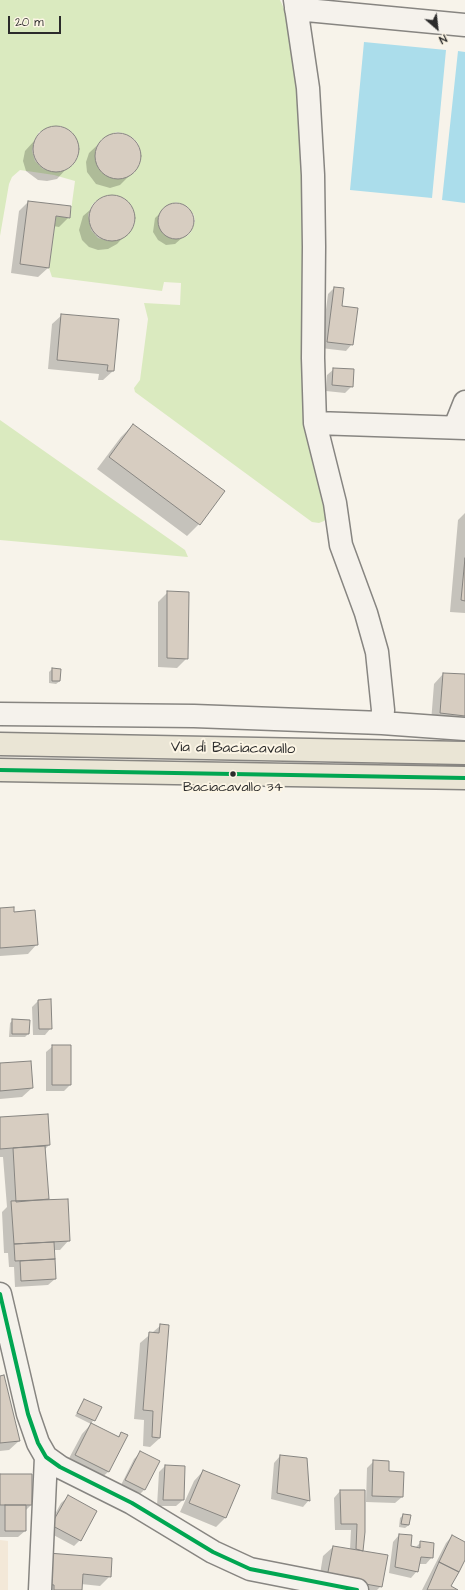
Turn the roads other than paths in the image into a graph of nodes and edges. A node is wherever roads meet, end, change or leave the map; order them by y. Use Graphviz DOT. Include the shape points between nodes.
graph roads {
  1 [pos="295,5"];
  2 [pos="465,25"];
  3 [pos="465,402"];
  4 [pos="315,423"];
  5 [pos="460,427"];
  6 [pos="0,714"];
  7 [pos="382,723"];
  8 [pos="465,729"];
  9 [pos="0,744"];
  10 [pos="465,753"];
  11 [pos="0,770"];
  12 [pos="465,778"];
  13 [pos="0,1294"];
  14 [pos="46,1457"];
  15 [pos="40,1590"];
  16 [pos="357,1590"];
  1 -- 2 [label="street"];
  1 -- 4 [label="street" via="308,88 314,247"];
  3 -- 5 [label="street"];
  4 -- 5 [label="street"];
  4 -- 7 [label="street" via="335,504 341,545 366,613 377,652"];
  6 -- 7 [label="street" via="194,716"];
  7 -- 8 [label="street"];
  9 -- 10 [label="main road, Via di Baciacavallo"];
  11 -- 12 [label="main road, Via di Baciacavallo"];
  13 -- 14 [label="street" via="28,1414"];
  14 -- 15 [label="street"];
  14 -- 16 [label="street" via="60,1467 132,1503 213,1552 250,1569"];
}
